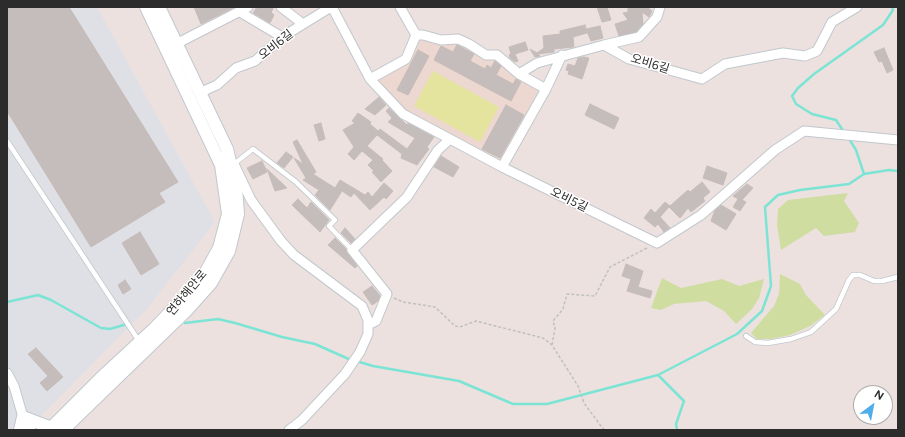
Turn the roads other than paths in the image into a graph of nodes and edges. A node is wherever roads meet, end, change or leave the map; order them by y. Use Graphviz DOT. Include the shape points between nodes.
graph roads {
  1 [pos="146,7"];
  2 [pos="159,7"];
  3 [pos="281,7"];
  4 [pos="332,7"];
  5 [pos="400,7"];
  6 [pos="660,7"];
  7 [pos="857,7"];
  8 [pos="244,10"];
  9 [pos="303,24"];
  10 [pos="416,35"];
  11 [pos="282,37"];
  12 [pos="176,44"];
  13 [pos="604,45"];
  14 [pos="562,55"];
  15 [pos="519,74"];
  16 [pos="370,79"];
  17 [pos="546,88"];
  18 [pos="200,93"];
  19 [pos="450,139"];
  20 [pos="898,140"];
  21 [pos="7,141"];
  22 [pos="226,149"];
  23 [pos="234,164"];
  24 [pos="502,167"];
  25 [pos="352,250"];
  26 [pos="898,277"];
  27 [pos="368,325"];
  28 [pos="746,336"];
  29 [pos="140,342"];
  30 [pos="7,373"];
  31 [pos="23,417"];
  32 [pos="59,428"];
  33 [pos="20,430"];
  34 [pos="31,430"];
  35 [pos="289,430"];
  1 -- 29 [label="street, 연하해안로" via="221,165 228,214 219,248 202,278"];
  2 -- 12 [label="street, 연하해안로"];
  3 -- 9 [label="street"];
  4 -- 9 [label="street, 오비6길"];
  4 -- 16 [label="street, 오비5길"];
  5 -- 10 [label="street"];
  6 -- 13 [label="street" via="657,17 639,37"];
  7 -- 13 [label="street, 오비6길" via="832,22 817,51 805,56 783,53 725,64 702,79 629,59"];
  8 -- 11 [label="street"];
  8 -- 12 [label="street"];
  9 -- 11 [label="street, 오비6길"];
  10 -- 15 [label="street" via="441,40 458,40 469,44 486,55 497,55"];
  10 -- 16 [label="street" via="406,59"];
  11 -- 18 [label="street, 오비6길" via="255,61 236,68 217,85"];
  12 -- 18 [label="street, 연하해안로"];
  13 -- 14 [label="street"];
  14 -- 15 [label="street" via="537,63"];
  14 -- 17 [label="street"];
  15 -- 17 [label="street"];
  16 -- 19 [label="street, 오비5길" via="403,114"];
  17 -- 24 [label="street"];
  18 -- 22 [label="street, 연하해안로"];
  19 -- 24 [label="street, 오비5길"];
  19 -- 25 [label="street" via="438,150 407,197"];
  20 -- 24 [label="street, 오비5길" via="804,132 775,150 701,215 657,242"];
  21 -- 29 [label="lane"];
  22 -- 23 [label="street, 연하해안로"];
  22 -- 32 [label="street, 연하해안로" via="236,187 238,214 229,251 211,283 186,311"];
  23 -- 25 [label="lane" via="253,149 296,182 335,220 329,226"];
  23 -- 27 [label="street, 연하해안로" via="251,200 280,241 294,255 362,306"];
  25 -- 27 [label="street" via="387,294 376,321"];
  26 -- 28 [label="lane" via="874,281 853,275 848,280 836,309 811,332 768,343 755,342"];
  27 -- 35 [label="street" via="368,334 350,367 302,420"];
  29 -- 32 [label="street, 연하해안로" via="100,379"];
  30 -- 31 [label="street" via="14,386"];
  31 -- 32 [label="street"];
  31 -- 33 [label="street"];
  31 -- 34 [label="street"];
}
